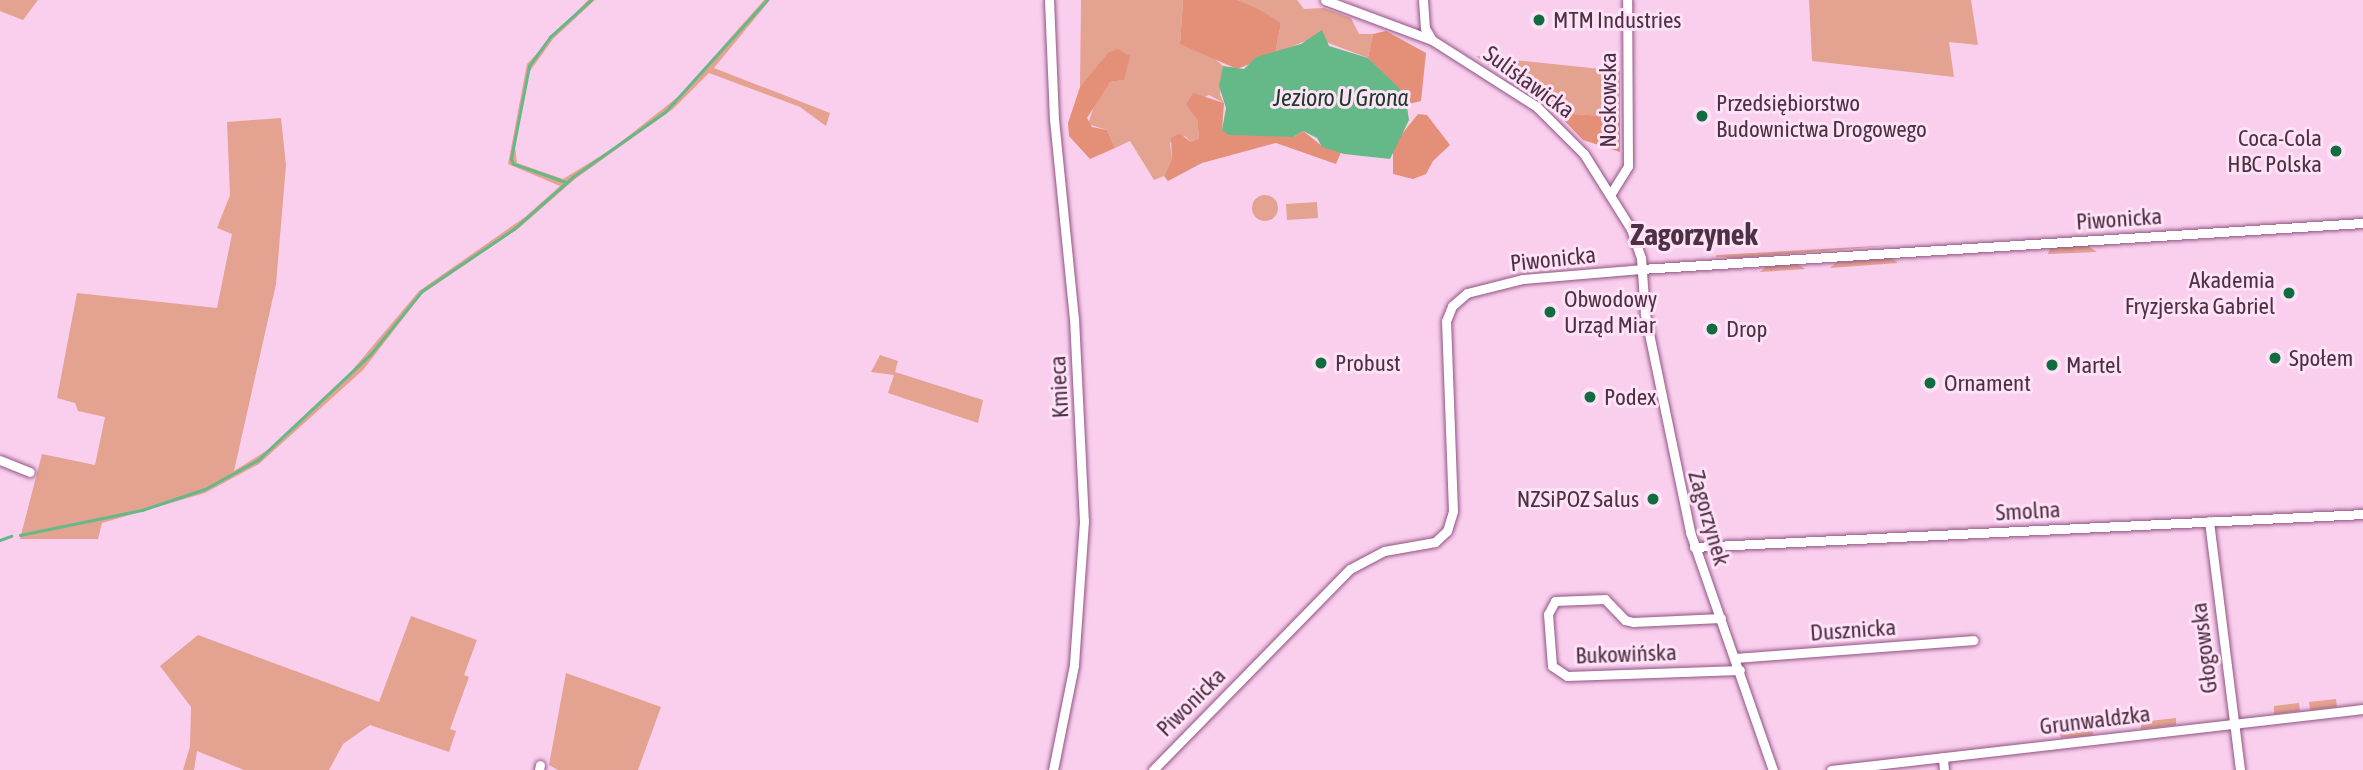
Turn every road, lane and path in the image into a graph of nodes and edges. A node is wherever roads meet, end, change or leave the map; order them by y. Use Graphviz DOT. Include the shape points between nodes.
graph roads {
  1 [pos="1049,0"];
  2 [pos="1325,0"];
  3 [pos="1423,0"];
  4 [pos="1627,0"];
  5 [pos="1432,40"];
  6 [pos="1610,195"];
  7 [pos="2363,223"];
  8 [pos="1641,269"];
  9 [pos="0,460"];
  10 [pos="30,472"];
  11 [pos="2363,514"];
  12 [pos="2210,521"];
  13 [pos="1695,547"];
  14 [pos="1721,618"];
  15 [pos="1973,640"];
  16 [pos="1736,659"];
  17 [pos="1740,670"];
  18 [pos="2363,709"];
  19 [pos="2234,724"];
  20 [pos="1943,757"];
  21 [pos="1053,770"];
  22 [pos="1153,770"];
  23 [pos="1773,770"];
  24 [pos="1831,770"];
  25 [pos="1944,770"];
  26 [pos="2240,770"];
  1 -- 21 [label="street, Kmieca" via="1054,119 1074,318 1084,521 1074,665"];
  2 -- 5 [label="street, Sulisławicka"];
  3 -- 5 [label="street"];
  4 -- 6 [label="street, Noskowska" via="1628,166"];
  5 -- 6 [label="street, Sulisławicka" via="1511,88 1559,125"];
  6 -- 8 [label="street, Sulisławicka" via="1634,237"];
  7 -- 8 [label="street, Piwonicka"];
  8 -- 13 [label="street, Zagorzynek" via="1644,314"];
  8 -- 22 [label="street, Piwonicka" via="1523,279 1458,299 1446,321 1453,511 1447,531 1427,545 1384,551 1350,569"];
  9 -- 10 [label="street"];
  11 -- 12 [label="street, Smolna"];
  12 -- 13 [label="street, Smolna"];
  12 -- 19 [label="street, Głogowska"];
  13 -- 14 [label="street, Zagorzynek"];
  14 -- 16 [label="street, Zagorzynek"];
  14 -- 17 [label="street, Bukowińska" via="1633,622 1605,599 1555,601 1548,614 1550,662 1554,670 1567,676"];
  15 -- 16 [label="street, Dusznicka"];
  16 -- 17 [label="street, Zagorzynek"];
  17 -- 23 [label="street, Zagorzynek"];
  18 -- 19 [label="street, Grunwaldzka"];
  19 -- 20 [label="street, Grunwaldzka"];
  19 -- 26 [label="street, Głogowska"];
  20 -- 24 [label="street, Grunwaldzka"];
  20 -- 25 [label="street"];
}
